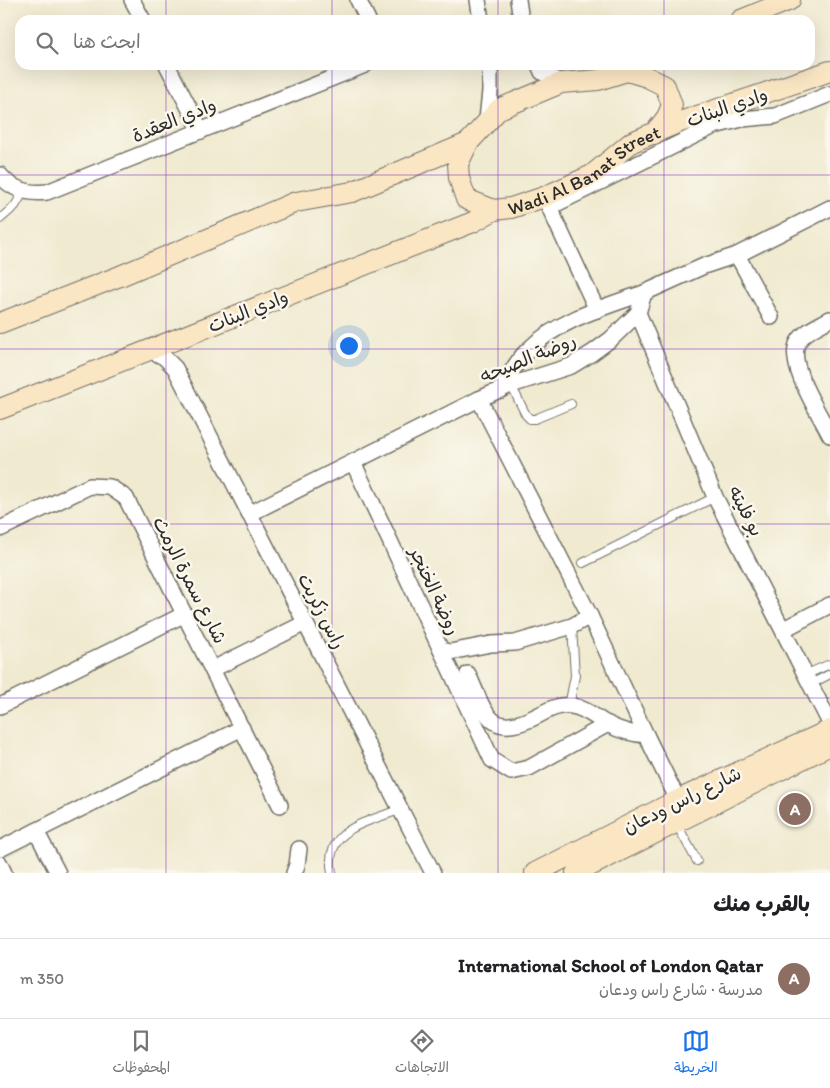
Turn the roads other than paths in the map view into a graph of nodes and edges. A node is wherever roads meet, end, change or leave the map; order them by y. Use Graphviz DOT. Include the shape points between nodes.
graph roads {
  1 [pos="132,0"];
  2 [pos="358,0"];
  3 [pos="518,0"];
  4 [pos="790,0"];
  5 [pos="140,15"];
  6 [pos="366,15"];
  7 [pos="520,15"];
  8 [pos="753,15"];
  9 [pos="169,70"];
  10 [pos="353,70"];
  11 [pos="490,70"];
  12 [pos="541,70"];
  13 [pos="628,70"];
  14 [pos="637,70"];
  15 [pos="830,71"];
  16 [pos="561,83"];
  17 [pos="830,94"];
  18 [pos="487,120"];
  19 [pos="201,131"];
  20 [pos="654,134"];
  21 [pos="468,144"];
  22 [pos="0,175"];
  23 [pos="24,191"];
  24 [pos="547,202"];
  25 [pos="830,208"];
  26 [pos="494,210"];
  27 [pos="0,219"];
  28 [pos="737,255"];
  29 [pos="644,293"];
  30 [pos="597,310"];
  31 [pos="638,313"];
  32 [pos="771,317"];
  33 [pos="830,319"];
  34 [pos="0,323"];
  35 [pos="180,338"];
  36 [pos="150,350"];
  37 [pos="175,368"];
  38 [pos="506,387"];
  39 [pos="479,399"];
  40 [pos="571,404"];
  41 [pos="0,410"];
  42 [pos="830,435"];
  43 [pos="353,462"];
  44 [pos="715,496"];
  45 [pos="249,514"];
  46 [pos="0,529"];
  47 [pos="583,563"];
  48 [pos="830,605"];
  49 [pos="185,614"];
  50 [pos="590,616"];
  51 [pos="305,623"];
  52 [pos="572,626"];
  53 [pos="784,629"];
  54 [pos="441,650"];
  55 [pos="830,664"];
  56 [pos="213,670"];
  57 [pos="468,674"];
  58 [pos="830,674"];
  59 [pos="809,679"];
  60 [pos="0,706"];
  61 [pos="569,706"];
  62 [pos="830,723"];
  63 [pos="608,724"];
  64 [pos="242,728"];
  65 [pos="830,730"];
  66 [pos="646,735"];
  67 [pos="830,746"];
  68 [pos="678,800"];
  69 [pos="280,805"];
  70 [pos="401,810"];
  71 [pos="676,823"];
  72 [pos="36,831"];
  73 [pos="0,849"];
  74 [pos="299,849"];
  75 [pos="697,861"];
  76 [pos="0,864"];
  77 [pos="4,873"];
  78 [pos="58,873"];
  79 [pos="294,873"];
  80 [pos="332,873"];
  81 [pos="434,873"];
  82 [pos="535,873"];
  83 [pos="576,873"];
  1 -- 5 [label="street"];
  2 -- 6 [label="street"];
  3 -- 7 [label="street"];
  4 -- 8 [label="street"];
  9 -- 19 [label="street"];
  10 -- 19 [label="street, وادي العقدة"];
  11 -- 18 [label="street"];
  12 -- 16 [label="street"];
  13 -- 16 [label="street, Wadi Al Banat Street" via="598,80"];
  14 -- 20 [label="street, Wadi Al Banat Street" via="665,86 672,106"];
  15 -- 20 [label="street, وادي البنات" via="680,122"];
  16 -- 18 [label="street, Wadi Al Banat Street" via="499,109"];
  17 -- 24 [label="street" via="775,116 714,126"];
  18 -- 21 [label="street, Wadi Al Banat Street"];
  19 -- 23 [label="street, وادي العقدة" via="55,190"];
  20 -- 24 [label="street, Wadi Al Banat Street" via="632,142 592,175"];
  21 -- 26 [label="street, Wadi Al Banat Street" via="458,164 462,189 466,199"];
  21 -- 34 [label="street" via="352,192 296,202"];
  22 -- 23 [label="street"];
  23 -- 27 [label="lane"];
  24 -- 26 [label="street, Wadi Al Banat Street"];
  24 -- 30 [label="street"];
  25 -- 28 [label="street"];
  26 -- 35 [label="street, وادي البنات" via="473,222"];
  28 -- 29 [label="street"];
  28 -- 32 [label="street"];
  29 -- 30 [label="street"];
  29 -- 31 [label="street, روضة الصيحه"];
  30 -- 38 [label="street" via="552,332 526,351"];
  31 -- 38 [label="street, روضة الصيحه" via="611,339 571,366"];
  31 -- 44 [label="street, بو فليته"];
  33 -- 42 [label="street" via="798,341 795,358"];
  35 -- 36 [label="street, وادي البنات"];
  35 -- 37 [label="street"];
  36 -- 37 [label="street, راس زكريت"];
  36 -- 41 [label="street, وادي البنات"];
  37 -- 45 [label="street, راس زكريت"];
  38 -- 39 [label="street, روضة الصيحه"];
  38 -- 40 [label="lane" via="530,419"];
  39 -- 43 [label="street, روضة الصيحه"];
  39 -- 50 [label="street"];
  43 -- 45 [label="street, روضة الصيحه"];
  43 -- 54 [label="street, روضة الخنجر"];
  44 -- 47 [label="lane"];
  44 -- 53 [label="street, بو فليته"];
  45 -- 51 [label="street, راس زكريت"];
  46 -- 49 [label="street, شارع سمرة الرمث" via="81,489 110,487 126,498"];
  48 -- 53 [label="street"];
  49 -- 56 [label="street, شارع سمرة الرمث"];
  49 -- 60 [label="street"];
  50 -- 52 [label="street, روضة الخنجر"];
  50 -- 66 [label="street"];
  51 -- 56 [label="street"];
  51 -- 70 [label="street, راس زكريت"];
  52 -- 54 [label="street, روضة الخنجر" via="515,643 450,652"];
  52 -- 61 [label="lane" via="575,676"];
  53 -- 59 [label="street, بو فليته"];
  54 -- 63 [label="street" via="492,760 511,772 529,768"];
  55 -- 59 [label="lane"];
  56 -- 64 [label="street, شارع سمرة الرمث"];
  57 -- 61 [label="street" via="487,714 500,724 515,726 550,709"];
  58 -- 59 [label="lane"];
  59 -- 62 [label="street, بو فليته"];
  61 -- 63 [label="street" via="578,707"];
  63 -- 66 [label="street" via="627,733"];
  64 -- 69 [label="street, شارع سمرة الرمث"];
  64 -- 72 [label="street"];
  65 -- 68 [label="street, شارع راس ودعان"];
  66 -- 68 [label="street"];
  67 -- 71 [label="street, شارع راس ودعان"];
  68 -- 82 [label="street, شارع راس ودعان"];
  70 -- 80 [label="lane" via="338,838 332,851"];
  70 -- 81 [label="street, راس زكريت"];
  71 -- 75 [label="lane"];
  71 -- 83 [label="street, شارع راس ودعان"];
  72 -- 73 [label="street"];
  72 -- 78 [label="street"];
  74 -- 79 [label="street"];
  76 -- 77 [label="street"];
}
